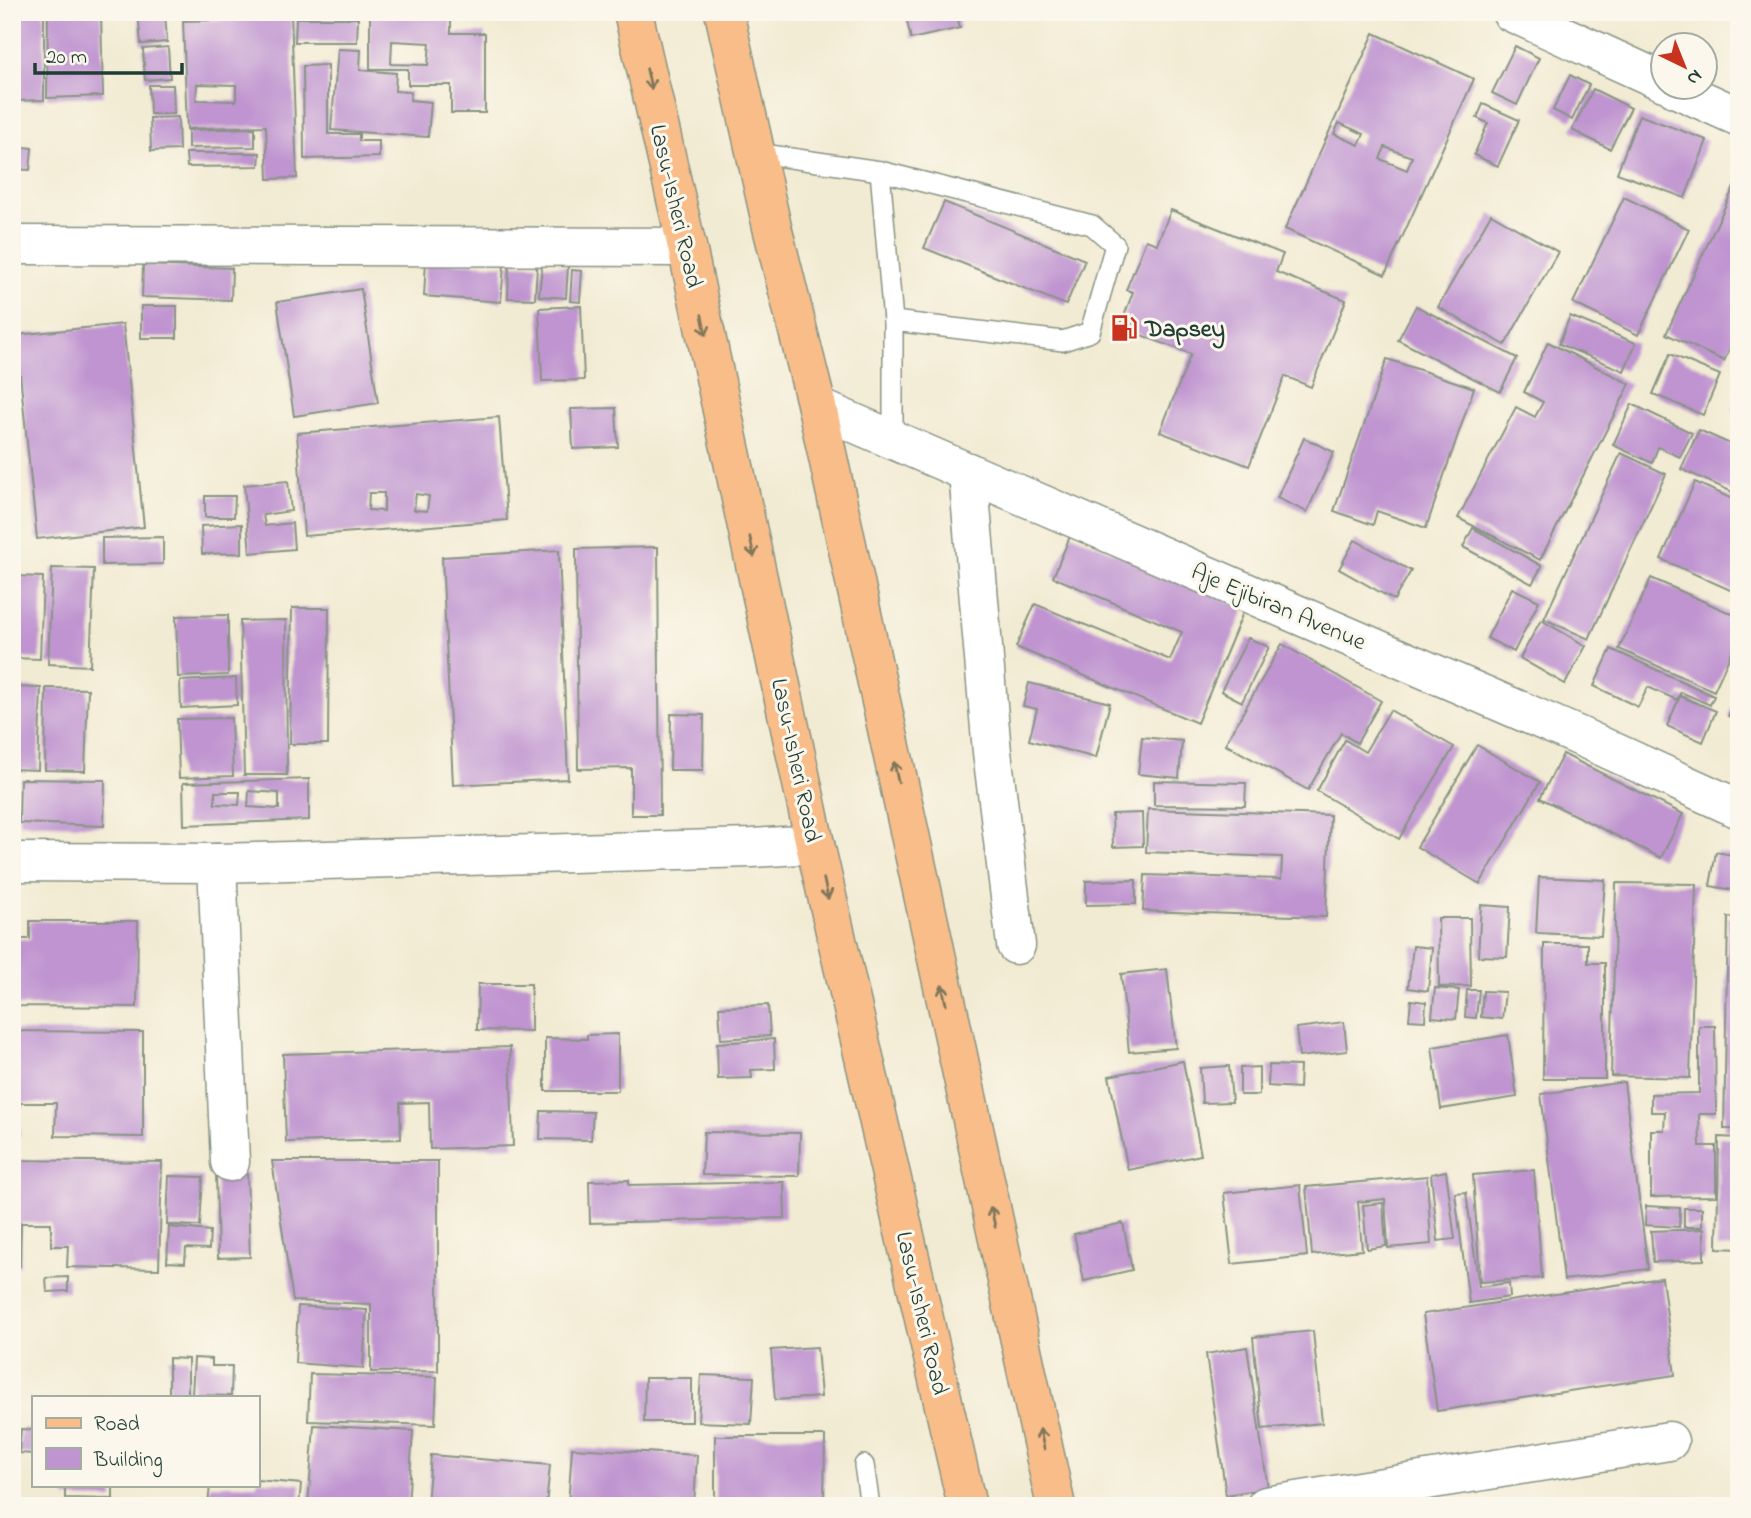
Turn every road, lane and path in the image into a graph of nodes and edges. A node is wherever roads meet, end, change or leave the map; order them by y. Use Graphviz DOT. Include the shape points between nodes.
graph roads {
  1 [pos="634,12"];
  2 [pos="724,12"];
  3 [pos="1511,12"];
  4 [pos="1650,76"];
  5 [pos="1706,102"];
  6 [pos="1739,117"];
  7 [pos="756,153"];
  8 [pos="880,171"];
  9 [pos="12,245"];
  10 [pos="687,247"];
  11 [pos="894,321"];
  12 [pos="817,407"];
  13 [pos="893,440"];
  14 [pos="968,472"];
  15 [pos="1739,809"];
  16 [pos="816,844"];
  17 [pos="12,862"];
  18 [pos="217,863"];
  19 [pos="1016,945"];
  20 [pos="230,1162"];
  21 [pos="1669,1441"];
  22 [pos="864,1465"];
  23 [pos="870,1506"];
  24 [pos="967,1506"];
  25 [pos="1056,1506"];
  26 [pos="1266,1506"];
  1 -- 10 [label="main road, Lasu-Isheri Road, one-way"];
  2 -- 7 [label="main road"];
  3 -- 4 [label="street"];
  5 -- 6 [label="street"];
  7 -- 8 [label="lane"];
  7 -- 12 [label="main road"];
  8 -- 11 [label="lane"];
  8 -- 11 [label="lane" via="1092,225 1115,245 1090,332 1063,341"];
  9 -- 10 [label="street"];
  10 -- 16 [label="main road, Lasu-Isheri Road, one-way"];
  11 -- 13 [label="lane"];
  12 -- 13 [label="street, Aje Ejibiran Avenue"];
  25 -- 12 [label="main road, one-way"];
  13 -- 14 [label="street, Aje Ejibiran Avenue"];
  14 -- 15 [label="street, Aje Ejibiran Avenue"];
  14 -- 19 [label="street" via="992,752"];
  16 -- 18 [label="street"];
  16 -- 24 [label="main road, Lasu-Isheri Road, one-way"];
  17 -- 18 [label="street"];
  18 -- 20 [label="street"];
  21 -- 26 [label="street"];
  22 -- 23 [label="lane"];
}
